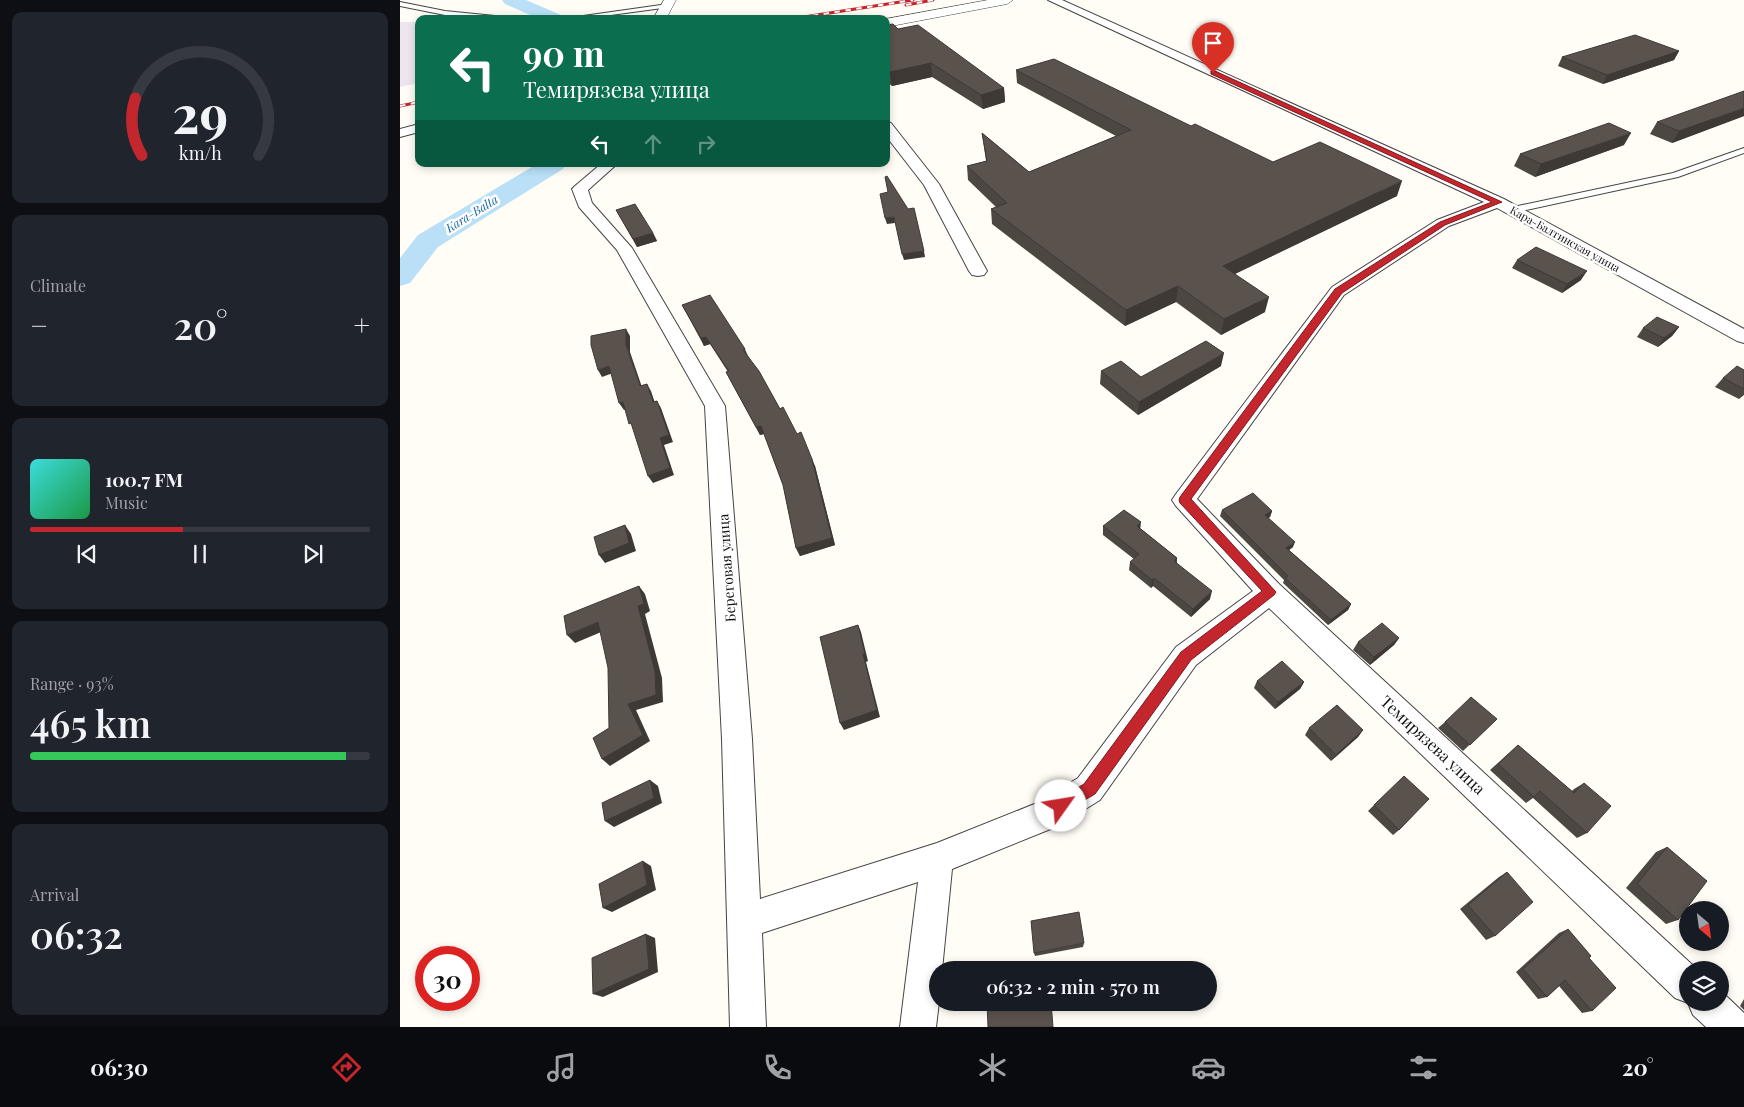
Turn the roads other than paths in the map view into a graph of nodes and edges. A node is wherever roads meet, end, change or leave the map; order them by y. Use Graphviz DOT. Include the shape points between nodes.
graph roads {
  1 [pos="1008,0"];
  2 [pos="1053,0"];
  3 [pos="669,3"];
  4 [pos="400,4"];
  5 [pos="471,15"];
  6 [pos="591,15"];
  7 [pos="662,15"];
  8 [pos="890,22"];
  9 [pos="415,121"];
  10 [pos="400,123"];
  11 [pos="415,129"];
  12 [pos="890,131"];
  13 [pos="400,133"];
  14 [pos="1744,150"];
  15 [pos="606,167"];
  16 [pos="1506,206"];
  17 [pos="978,271"];
  18 [pos="1744,337"];
  19 [pos="1270,592"];
  20 [pos="937,859"];
  21 [pos="743,922"];
  22 [pos="1679,977"];
  23 [pos="1715,1011"];
  24 [pos="748,1027"];
  25 [pos="918,1027"];
  26 [pos="1732,1027"];
  1 -- 8 [label="street"];
  2 -- 16 [label="street, Кара-Балтинская улица"];
  3 -- 6 [label="lane"];
  3 -- 7 [label="street"];
  4 -- 5 [label="lane"];
  9 -- 10 [label="street"];
  11 -- 13 [label="street"];
  12 -- 17 [label="street" via="931,184"];
  14 -- 16 [label="lane" via="1675,175"];
  15 -- 21 [label="street, Береговая улица" via="580,189 586,204 624,248 715,406 736,730"];
  16 -- 18 [label="street, Кара-Балтинская улица"];
  16 -- 19 [label="street, Темирязева улица" via="1443,223 1338,291 1184,500"];
  19 -- 20 [label="street" via="1186,656 1090,789 1047,815"];
  19 -- 22 [label="street, Темирязева улица"];
  20 -- 21 [label="street"];
  20 -- 25 [label="street"];
  21 -- 24 [label="street, Береговая улица"];
  23 -- 26 [label="street"];
}
